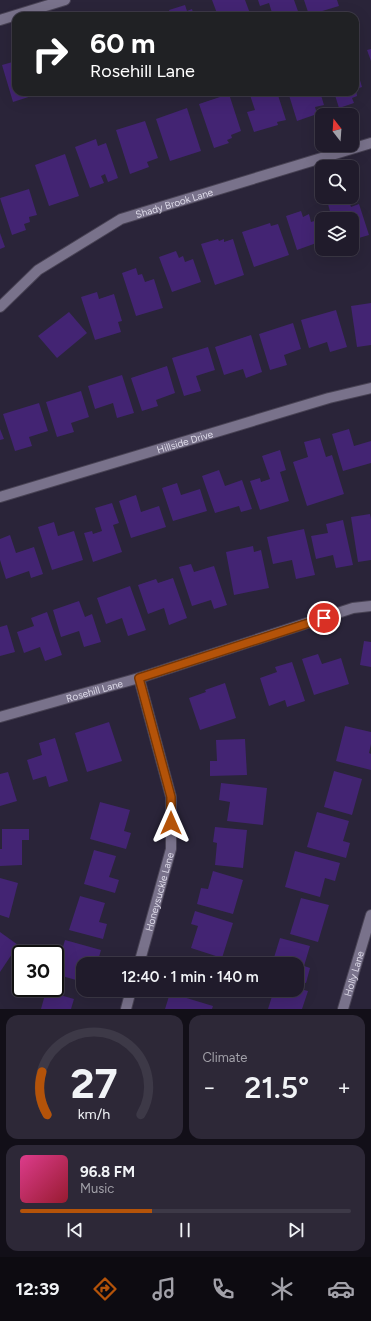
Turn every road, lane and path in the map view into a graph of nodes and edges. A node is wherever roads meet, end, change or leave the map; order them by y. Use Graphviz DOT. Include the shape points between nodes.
graph roads {
  1 [pos="65,0"];
  2 [pos="26,12"];
  3 [pos="12,16"];
  4 [pos="0,20"];
  5 [pos="371,143"];
  6 [pos="0,307"];
  7 [pos="371,388"];
  8 [pos="0,497"];
  9 [pos="371,606"];
  10 [pos="139,678"];
  11 [pos="0,717"];
  12 [pos="371,915"];
  13 [pos="141,957"];
  14 [pos="130,997"];
  15 [pos="126,1009"];
  16 [pos="344,1009"];
  1 -- 2 [label="street"];
  3 -- 4 [label="street"];
  5 -- 6 [label="street, Shady Brook Lane" via="121,219 38,270"];
  7 -- 8 [label="street, Hillside Drive"];
  9 -- 10 [label="street, Rosehill Lane" via="353,608"];
  10 -- 11 [label="street, Rosehill Lane"];
  10 -- 13 [label="street, Honeysuckle Lane" via="171,797 171,849"];
  12 -- 16 [label="street, Holly Lane"];
  14 -- 15 [label="street"];
}
